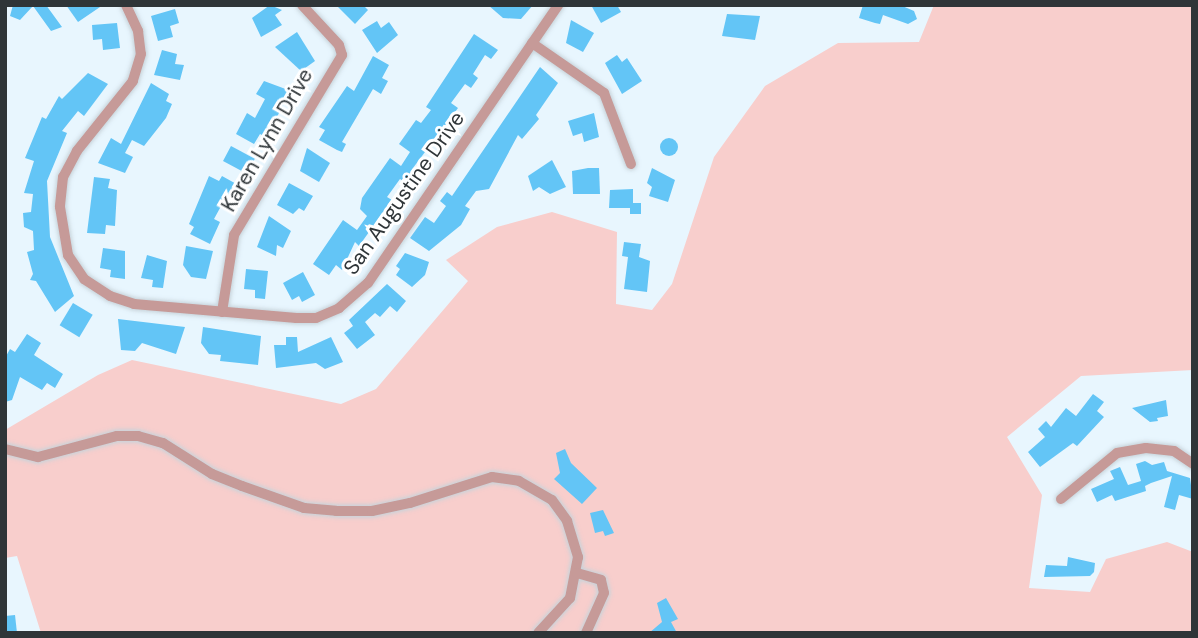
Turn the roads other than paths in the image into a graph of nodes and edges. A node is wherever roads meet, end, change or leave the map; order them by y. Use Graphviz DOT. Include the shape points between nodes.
graph roads {
  1 [pos="126,5"];
  2 [pos="302,5"];
  3 [pos="558,5"];
  4 [pos="532,43"];
  5 [pos="631,164"];
  6 [pos="222,312"];
  7 [pos="5,449"];
  8 [pos="1193,464"];
  9 [pos="1061,499"];
  10 [pos="577,573"];
  11 [pos="538,633"];
  12 [pos="586,633"];
  1 -- 6 [label="street, San Augustine Drive" via="138,31 141,54 133,81 77,151 63,177 60,208 68,255 84,279 110,296 134,304"];
  2 -- 6 [label="street, Karen Lynn Drive" via="339,45 342,55 234,235"];
  3 -- 4 [label="street, San Augustine Drive"];
  4 -- 5 [label="street" via="604,93"];
  4 -- 6 [label="street, San Augustine Drive" via="368,283 353,297 316,318"];
  7 -- 10 [label="street" via="38,457 117,436 138,436 163,443 212,474 242,486 304,508 336,510 372,511 410,503 492,477 519,481 552,500 567,521 578,557"];
  8 -- 9 [label="street" via="1174,451 1146,448 1117,453"];
  10 -- 11 [label="street" via="570,598"];
  10 -- 12 [label="street" via="601,580 604,593"];
}
